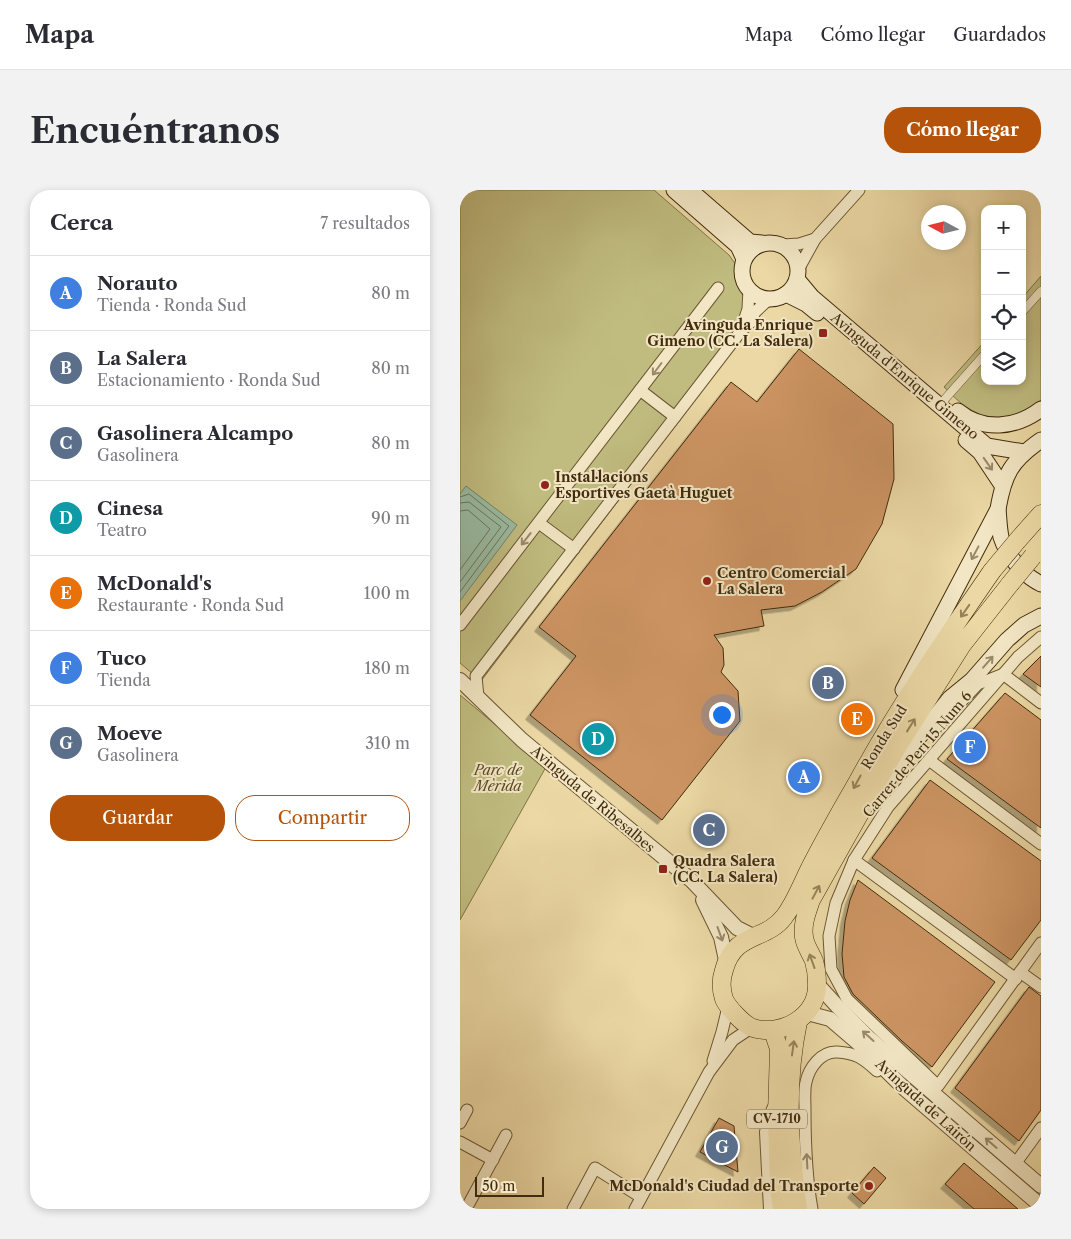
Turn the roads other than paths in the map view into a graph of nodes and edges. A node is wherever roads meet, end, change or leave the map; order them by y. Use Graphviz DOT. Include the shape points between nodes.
graph roads {
  1 [pos="674,190"];
  2 [pos="690,190"];
  3 [pos="859,190"];
  4 [pos="816,239"];
  5 [pos="762,243"];
  6 [pos="784,245"];
  7 [pos="744,259"];
  8 [pos="798,274"];
  9 [pos="718,288"];
  10 [pos="749,289"];
  11 [pos="1041,291"];
  12 [pos="786,294"];
  13 [pos="769,299"];
  14 [pos="1026,308"];
  15 [pos="741,331"];
  16 [pos="981,358"];
  17 [pos="920,388"];
  18 [pos="640,390"];
  19 [pos="944,400"];
  20 [pos="1041,409"];
  21 [pos="675,417"];
  22 [pos="1041,440"];
  23 [pos="1024,452"];
  24 [pos="1002,485"];
  25 [pos="998,509"];
  26 [pos="1040,514"];
  27 [pos="539,523"];
  28 [pos="574,549"];
  29 [pos="1037,551"];
  30 [pos="1041,584"];
  31 [pos="1041,616"];
  32 [pos="460,625"];
  33 [pos="1041,637"];
  34 [pos="1003,674"];
  35 [pos="467,686"];
  36 [pos="1041,703"];
  37 [pos="890,724"];
  38 [pos="519,737"];
  39 [pos="929,760"];
  40 [pos="900,765"];
  41 [pos="860,813"];
  42 [pos="1041,844"];
  43 [pos="854,860"];
  44 [pos="691,880"];
  45 [pos="753,936"];
  46 [pos="1041,944"];
  47 [pos="726,960"];
  48 [pos="831,969"];
  49 [pos="1018,975"];
  50 [pos="817,984"];
  51 [pos="1041,987"];
  52 [pos="728,1008"];
  53 [pos="802,1018"];
  54 [pos="752,1028"];
  55 [pos="773,1031"];
  56 [pos="709,1072"];
  57 [pos="906,1090"];
  58 [pos="777,1099"];
  59 [pos="467,1110"];
  60 [pos="460,1123"];
  61 [pos="1041,1128"];
  62 [pos="506,1136"];
  63 [pos="460,1142"];
  64 [pos="493,1160"];
  65 [pos="1015,1164"];
  66 [pos="1041,1186"];
  67 [pos="641,1197"];
  68 [pos="1041,1206"];
  69 [pos="466,1209"];
  70 [pos="573,1209"];
  71 [pos="634,1209"];
  72 [pos="771,1209"];
  73 [pos="782,1209"];
  74 [pos="798,1209"];
  75 [pos="812,1209"];
  1 -- 7 [label="main road" via="738,246"];
  2 -- 5 [label="main road" via="750,242"];
  3 -- 4 [label="street"];
  4 -- 6 [label="street"];
  4 -- 8 [label="street"];
  5 -- 6 [label="main road"];
  5 -- 7 [label="main road" via="751,249"];
  6 -- 8 [label="main road" via="794,254"];
  7 -- 10 [label="main road" via="742,275"];
  8 -- 12 [label="main road" via="793,288"];
  8 -- 17 [label="main road, Avinguda d'Enrique Gimeno" via="812,297"];
  9 -- 18 [label="street, one-way"];
  10 -- 13 [label="main road"];
  10 -- 15 [label="street" via="748,309"];
  11 -- 14 [label="street"];
  12 -- 13 [label="main road"];
  12 -- 24 [label="main road, Avinguda d'Enrique Gimeno, one-way" via="806,304 980,452"];
  13 -- 15 [label="street"];
  15 -- 21 [label="street"];
  16 -- 19 [label="street"];
  17 -- 19 [label="main road"];
  17 -- 23 [label="main road, Avinguda d'Enrique Gimeno" via="988,446"];
  18 -- 21 [label="street"];
  18 -- 27 [label="street"];
  19 -- 20 [label="main road" via="978,423 999,426 1029,418"];
  21 -- 28 [label="street"];
  22 -- 23 [label="main road"];
  23 -- 24 [label="main road"];
  24 -- 25 [label="main road"];
  25 -- 30 [label="main road" via="1001,536 1013,561"];
  25 -- 37 [label="main road, one-way" via="896,703"];
  26 -- 37 [label="main road, Ronda Sud, one-way, bridge" via="992,571"];
  27 -- 28 [label="street"];
  27 -- 32 [label="street, one-way"];
  28 -- 35 [label="street"];
  41 -- 29 [label="main road, Ronda Sud, one-way, bridge" via="962,645"];
  40 -- 31 [label="main road, one-way" via="950,698 972,680 1007,640"];
  33 -- 34 [label="street"];
  34 -- 36 [label="street"];
  34 -- 39 [label="street, Carrer de Peri 15 Num 6"];
  34 -- 40 [label="street" via="978,684"];
  35 -- 38 [label="street, Avinguda de Ribesalbes"];
  35 -- 38 [label="street, Avinguda de Ribesalbes" via="498,724"];
  37 -- 45 [label="main road, Ronda Sud, one-way" via="783,919"];
  38 -- 44 [label="street, Avinguda de Ribesalbes"];
  39 -- 42 [label="street"];
  39 -- 43 [label="street, Carrer de Peri 15 Num 6" via="888,807"];
  40 -- 41 [label="main road"];
  50 -- 41 [label="main road, Ronda Sud, one-way" via="814,962 804,938 804,923 811,900"];
  43 -- 48 [label="street, Carrer de Peri 15 Num 6" via="836,903 830,936"];
  43 -- 49 [label="street"];
  44 -- 45 [label="street, Avinguda de Ribesalbes" via="737,928"];
  44 -- 47 [label="street, Avinguda de Ribesalbes, one-way" via="721,937"];
  45 -- 47 [label="main road, Ronda Sud" via="737,946"];
  46 -- 49 [label="street"];
  47 -- 52 [label="main road" via="721,978"];
  48 -- 49 [label="street, Avinguda de Lairón" via="847,999 938,1086"];
  49 -- 51 [label="street"];
  50 -- 53 [label="main road" via="816,998"];
  65 -- 50 [label="street, Avinguda de Lairón, one-way" via="868,1037"];
  52 -- 54 [label="main road"];
  52 -- 56 [label="street"];
  53 -- 55 [label="main road"];
  53 -- 57 [label="street, Avinguda de Lairón" via="830,1019"];
  74 -- 53 [label="main road, CV-1710, one-way" via="789,1110 791,1064"];
  54 -- 55 [label="main road"];
  54 -- 56 [label="street" via="733,1040"];
  55 -- 58 [label="main road, CV-1710" via="779,1049"];
  56 -- 67 [label="street"];
  57 -- 68 [label="street, Avinguda de Lairón"];
  75 -- 57 [label="street, one-way" via="805,1132 806,1082 816,1060 832,1052 850,1053 864,1059"];
  58 -- 72 [label="street" via="767,1132"];
  58 -- 73 [label="main road, CV-1710"];
  59 -- 60 [label="street"];
  61 -- 65 [label="street"];
  62 -- 64 [label="street"];
  63 -- 64 [label="street"];
  64 -- 69 [label="street"];
  65 -- 66 [label="street, Avinguda de Lairón"];
  67 -- 70 [label="street" via="595,1168"];
  67 -- 71 [label="street"];
}
